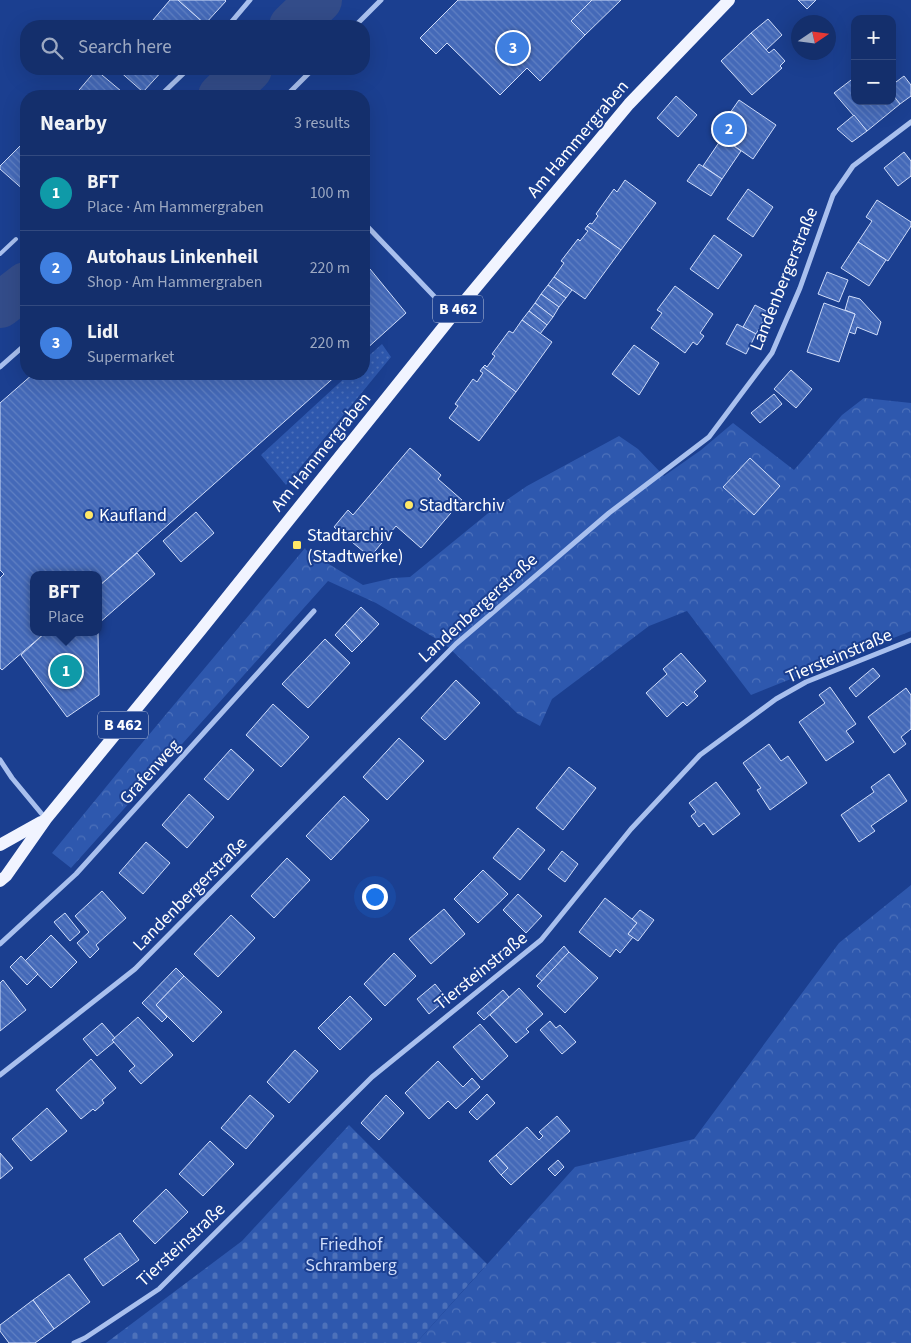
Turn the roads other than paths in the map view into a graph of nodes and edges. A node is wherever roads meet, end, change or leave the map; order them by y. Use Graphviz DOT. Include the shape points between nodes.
graph roads {
  1 [pos="250,0"];
  2 [pos="381,0"];
  3 [pos="729,0"];
  4 [pos="233,20"];
  5 [pos="361,20"];
  6 [pos="182,75"];
  7 [pos="307,75"];
  8 [pos="166,90"];
  9 [pos="292,90"];
  10 [pos="911,122"];
  11 [pos="370,229"];
  12 [pos="16,239"];
  13 [pos="0,254"];
  14 [pos="453,315"];
  15 [pos="20,349"];
  16 [pos="0,367"];
  17 [pos="314,611"];
  18 [pos="911,640"];
  19 [pos="0,760"];
  20 [pos="46,819"];
  21 [pos="0,845"];
  22 [pos="0,881"];
  23 [pos="0,944"];
  24 [pos="0,1075"];
  25 [pos="74,1343"];
  1 -- 4 [label="street"];
  2 -- 5 [label="street"];
  3 -- 14 [label="main road, Am Hammergraben / B 462" via="629,104"];
  6 -- 8 [label="street"];
  7 -- 9 [label="street"];
  10 -- 24 [label="street, Landenbergerstraße" via="854,166 833,195 800,288 772,353 709,436 595,524 456,644 134,969"];
  11 -- 14 [label="street"];
  12 -- 13 [label="lane"];
  14 -- 20 [label="main road, Am Hammergraben / B 462"];
  15 -- 16 [label="street"];
  17 -- 23 [label="street, Grafenweg" via="76,874"];
  18 -- 25 [label="street, Tiersteinstraße" via="806,682 700,755 632,828 541,940 372,1077 159,1289"];
  19 -- 20 [label="street"];
  20 -- 21 [label="main road, B 462"];
  20 -- 22 [label="main road, B 462"];
}
